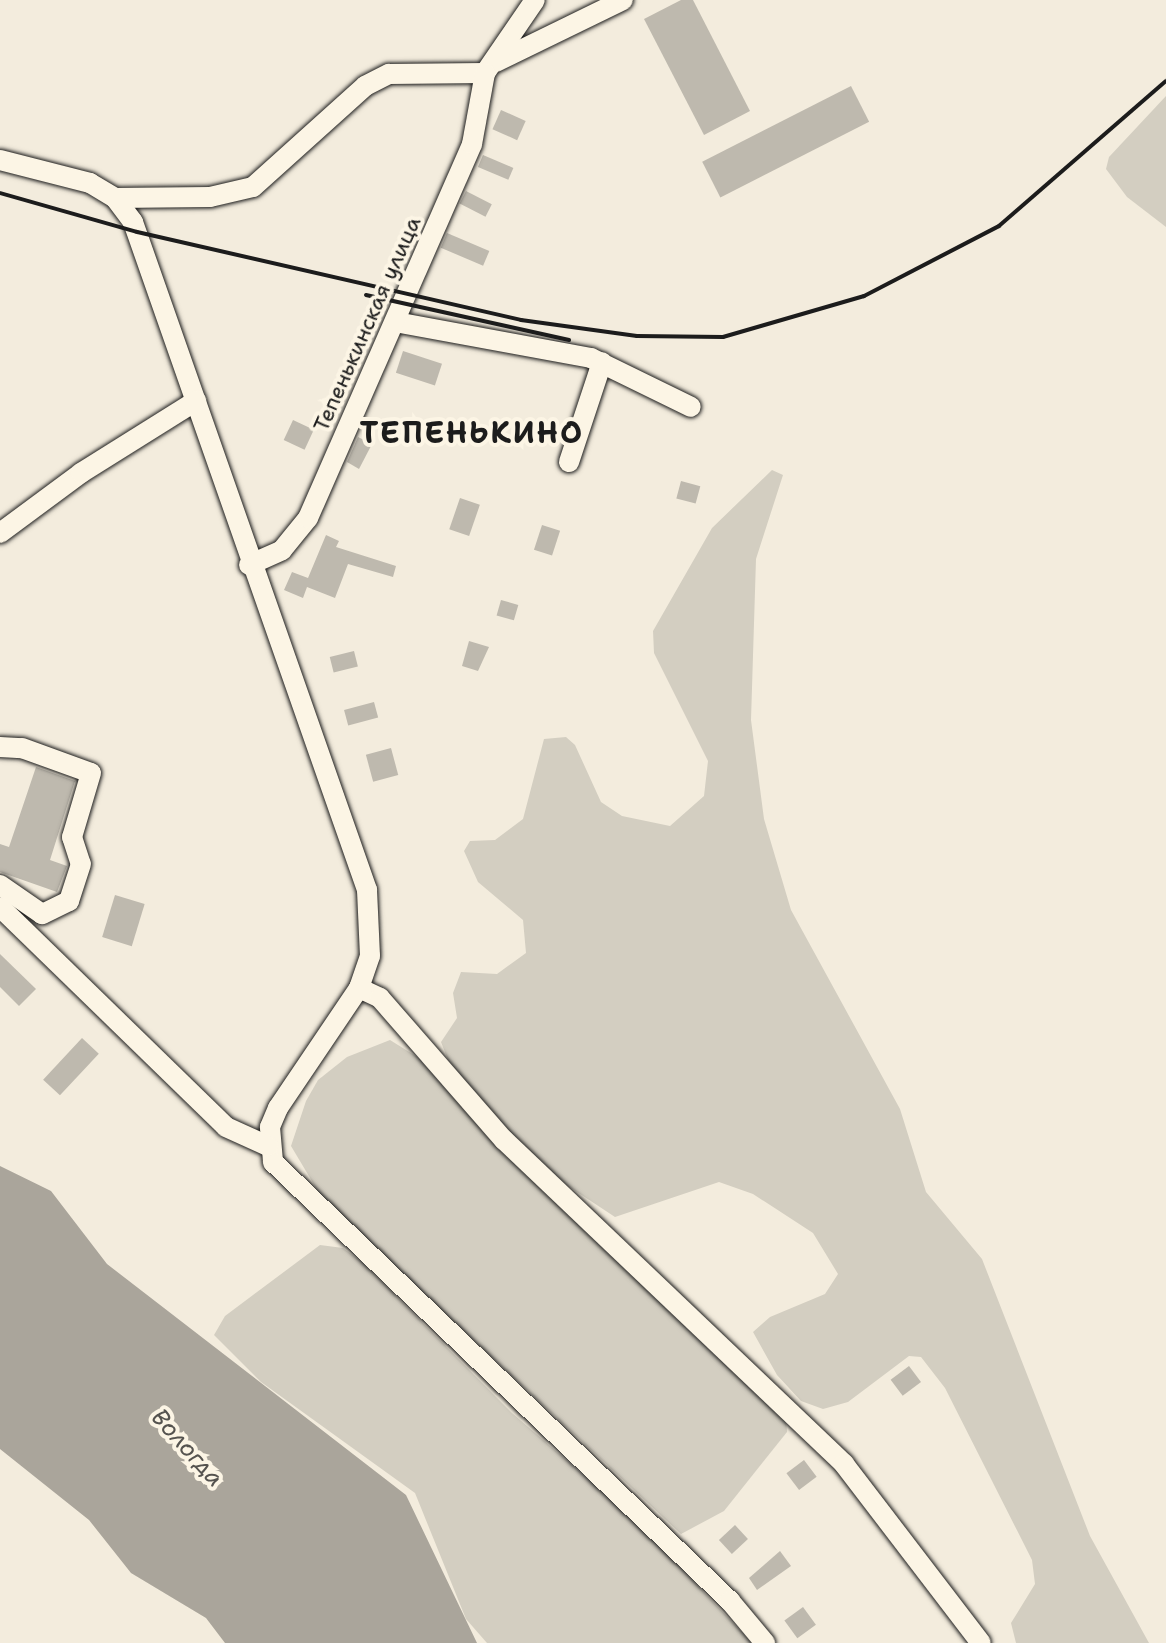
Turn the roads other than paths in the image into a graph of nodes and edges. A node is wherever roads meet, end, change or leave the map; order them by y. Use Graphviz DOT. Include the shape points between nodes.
graph roads {
  1 [pos="535,0"];
  2 [pos="623,0"];
  3 [pos="490,68"];
  4 [pos="0,160"];
  5 [pos="115,198"];
  6 [pos="395,322"];
  7 [pos="602,362"];
  8 [pos="196,401"];
  9 [pos="691,407"];
  10 [pos="569,462"];
  11 [pos="0,533"];
  12 [pos="249,565"];
  13 [pos="0,747"];
  14 [pos="0,885"];
  15 [pos="0,907"];
  16 [pos="359,988"];
  17 [pos="268,1146"];
  18 [pos="765,1643"];
  19 [pos="981,1643"];
  1 -- 3 [label="street"];
  2 -- 3 [label="street"];
  3 -- 5 [label="street" via="389,74 365,86 278,171 233,194"];
  3 -- 6 [label="street, Тепенькинская улица" via="472,144"];
  4 -- 5 [label="street" via="90,183"];
  5 -- 8 [label="street" via="137,232"];
  6 -- 7 [label="street"];
  6 -- 12 [label="street, Тепенькинская улица" via="308,518 282,550"];
  7 -- 9 [label="street"];
  7 -- 10 [label="street"];
  8 -- 11 [label="street" via="81,473"];
  8 -- 12 [label="street"];
  12 -- 16 [label="street" via="367,890 370,956"];
  13 -- 14 [label="street" via="22,748 91,773 72,837 81,864 69,901 42,914"];
  15 -- 17 [label="street" via="226,1127"];
  16 -- 17 [label="street" via="278,1108"];
  16 -- 19 [label="street" via="380,998 504,1140 844,1464"];
  17 -- 18 [label="street" via="284,1177 730,1601"];
}
